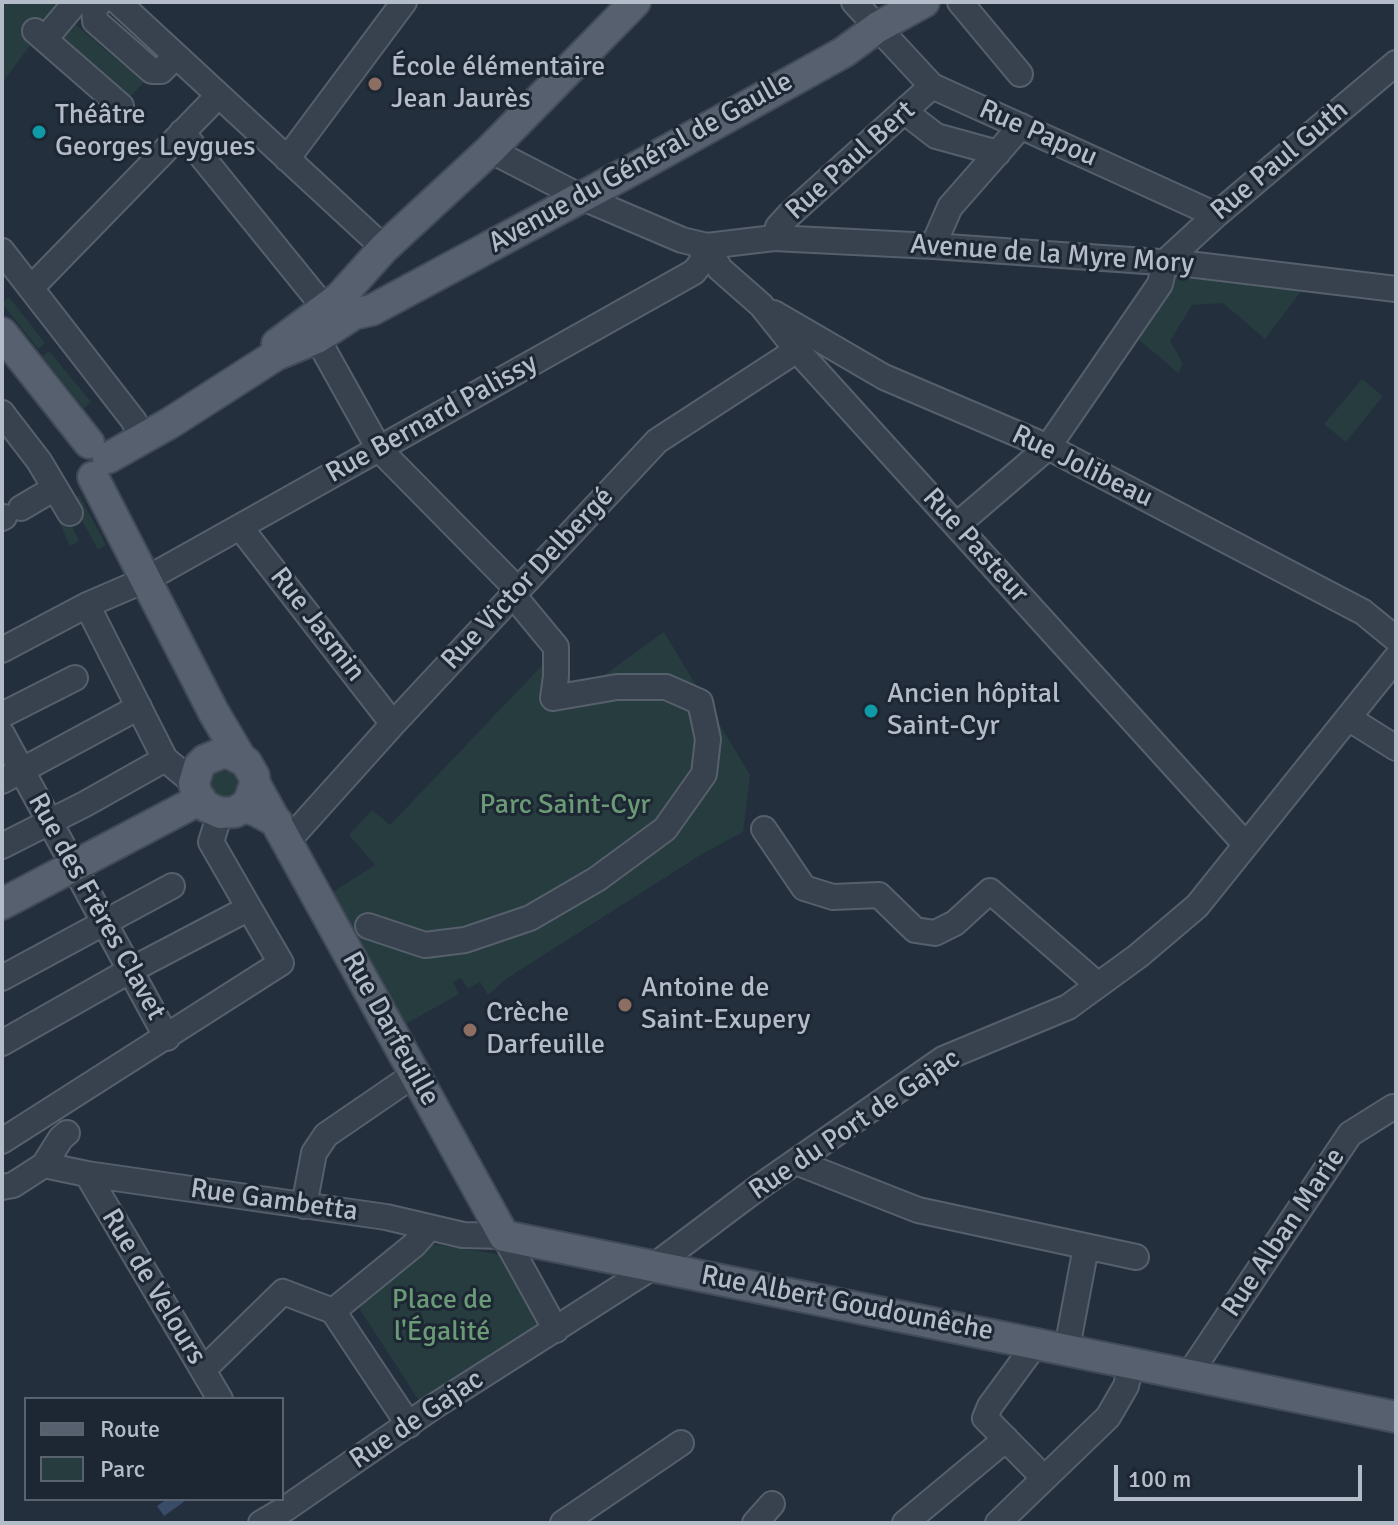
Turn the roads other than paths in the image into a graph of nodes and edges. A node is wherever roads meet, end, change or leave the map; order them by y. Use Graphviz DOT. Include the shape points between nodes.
graph roads {
  1 [pos="76,2"];
  2 [pos="100,2"];
  3 [pos="118,2"];
  4 [pos="404,2"];
  5 [pos="635,2"];
  6 [pos="854,2"];
  7 [pos="924,2"];
  8 [pos="960,2"];
  9 [pos="878,27"];
  10 [pos="176,56"];
  11 [pos="1396,63"];
  12 [pos="1020,74"];
  13 [pos="932,86"];
  14 [pos="218,96"];
  15 [pos="121,106"];
  16 [pos="905,112"];
  17 [pos="1021,126"];
  18 [pos="182,132"];
  19 [pos="490,150"];
  20 [pos="998,153"];
  21 [pos="287,159"];
  22 [pos="581,197"];
  23 [pos="1216,215"];
  24 [pos="774,238"];
  25 [pos="707,246"];
  26 [pos="933,246"];
  27 [pos="384,248"];
  28 [pos="2,251"];
  29 [pos="1165,262"];
  30 [pos="32,287"];
  31 [pos="1396,289"];
  32 [pos="761,305"];
  33 [pos="325,319"];
  34 [pos="2,333"];
  35 [pos="797,350"];
  36 [pos="2,360"];
  37 [pos="2,413"];
  38 [pos="1048,447"];
  39 [pos="379,449"];
  40 [pos="103,460"];
  41 [pos="55,488"];
  42 [pos="70,513"];
  43 [pos="9,514"];
  44 [pos="957,525"];
  45 [pos="240,527"];
  46 [pos="144,579"];
  47 [pos="515,592"];
  48 [pos="87,605"];
  49 [pos="1396,639"];
  50 [pos="2,650"];
  51 [pos="1396,658"];
  52 [pos="75,678"];
  53 [pos="139,707"];
  54 [pos="2,715"];
  55 [pos="1348,718"];
  56 [pos="393,724"];
  57 [pos="2,734"];
  58 [pos="1396,748"];
  59 [pos="226,756"];
  60 [pos="165,759"];
  61 [pos="12,776"];
  62 [pos="222,797"];
  63 [pos="48,821"];
  64 [pos="764,829"];
  65 [pos="282,832"];
  66 [pos="1246,845"];
  67 [pos="2,846"];
  68 [pos="73,865"];
  69 [pos="172,886"];
  70 [pos="2,904"];
  71 [pos="249,908"];
  72 [pos="104,923"];
  73 [pos="368,926"];
  74 [pos="129,971"];
  75 [pos="2,978"];
  76 [pos="1098,985"];
  77 [pos="167,1038"];
  78 [pos="2,1043"];
  79 [pos="415,1074"];
  80 [pos="1393,1107"];
  81 [pos="67,1133"];
  82 [pos="2,1141"];
  83 [pos="796,1162"];
  84 [pos="44,1165"];
  85 [pos="87,1174"];
  86 [pos="2,1187"];
  87 [pos="304,1206"];
  88 [pos="429,1228"];
  89 [pos="504,1236"];
  90 [pos="1086,1247"];
  91 [pos="1136,1257"];
  92 [pos="654,1266"];
  93 [pos="329,1309"];
  94 [pos="556,1330"];
  95 [pos="1037,1342"];
  96 [pos="1067,1348"];
  97 [pos="1132,1361"];
  98 [pos="203,1370"];
  99 [pos="1190,1373"];
  100 [pos="219,1397"];
  101 [pos="1396,1417"];
  102 [pos="409,1425"];
  103 [pos="1006,1439"];
  104 [pos="681,1443"];
  105 [pos="1044,1478"];
  106 [pos="772,1504"];
  107 [pos="285,1510"];
  108 [pos="261,1523"];
  109 [pos="563,1523"];
  110 [pos="755,1523"];
  111 [pos="905,1523"];
  112 [pos="998,1523"];
  1 -- 15 [label="street" via="40,35"];
  2 -- 10 [label="street" via="94,8 95,21 152,71 161,71"];
  3 -- 10 [label="street"];
  4 -- 21 [label="street"];
  5 -- 19 [label="main road"];
  6 -- 9 [label="street, Rue Papou"];
  7 -- 9 [label="main road, Avenue du Général de Gaulle"];
  8 -- 12 [label="street"];
  9 -- 13 [label="street, Rue Papou"];
  9 -- 22 [label="main road, Avenue du Général de Gaulle" via="844,52"];
  10 -- 14 [label="street"];
  11 -- 23 [label="street, Rue Paul Guth"];
  13 -- 16 [label="street, Rue Paul Bert"];
  13 -- 17 [label="street, Rue Papou"];
  14 -- 18 [label="street"];
  14 -- 21 [label="street"];
  16 -- 20 [label="street" via="936,136"];
  16 -- 24 [label="street, Rue Paul Bert" via="788,216"];
  17 -- 20 [label="street"];
  17 -- 23 [label="street, Rue Papou"];
  18 -- 30 [label="street"];
  18 -- 33 [label="street"];
  19 -- 22 [label="street"];
  19 -- 27 [label="main road"];
  20 -- 26 [label="street" via="950,207"];
  21 -- 27 [label="street"];
  22 -- 25 [label="street"];
  22 -- 33 [label="main road, Avenue du Général de Gaulle" via="372,310"];
  23 -- 29 [label="street, Rue Paul Guth"];
  24 -- 25 [label="street, Avenue de la Myre Mory"];
  24 -- 26 [label="street, Avenue de la Myre Mory"];
  25 -- 32 [label="street, Rue Pasteur" via="720,269"];
  25 -- 39 [label="street, Rue Bernard Palissy" via="694,272"];
  26 -- 29 [label="street, Avenue de la Myre Mory"];
  27 -- 33 [label="main road"];
  28 -- 30 [label="street"];
  29 -- 31 [label="street, Avenue de la Myre Mory"];
  29 -- 38 [label="street" via="1160,284"];
  30 -- 40 [label="street" via="134,421"];
  32 -- 35 [label="street, Rue Pasteur"];
  32 -- 38 [label="street, Rue Jolibeau" via="884,377"];
  33 -- 39 [label="street"];
  33 -- 40 [label="main road"];
  34 -- 40 [label="main road"];
  35 -- 44 [label="street, Rue Pasteur"];
  35 -- 47 [label="street, Rue Victor Delbergé" via="657,441"];
  36 -- 40 [label="main road"];
  37 -- 41 [label="street"];
  38 -- 44 [label="street"];
  38 -- 49 [label="street, Rue Jolibeau" via="1363,612"];
  39 -- 45 [label="street, Rue Bernard Palissy"];
  39 -- 47 [label="street"];
  40 -- 46 [label="main road"];
  41 -- 42 [label="street"];
  41 -- 43 [label="street"];
  44 -- 66 [label="street, Rue Pasteur"];
  45 -- 46 [label="street, Rue Bernard Palissy"];
  45 -- 56 [label="street, Rue Jasmin"];
  46 -- 48 [label="street, Rue Bernard Palissy"];
  46 -- 59 [label="main road" via="214,713"];
  47 -- 56 [label="street, Rue Victor Delbergé"];
  47 -- 73 [label="street" via="556,647 553,698 617,687 666,687 700,702 708,739 704,774 665,829 597,879 530,918 465,940 425,945"];
  48 -- 50 [label="street, Rue Bernard Palissy"];
  48 -- 53 [label="street"];
  51 -- 55 [label="street, Rue du Port de Gajac"];
  52 -- 54 [label="street"];
  53 -- 60 [label="street"];
  53 -- 61 [label="street"];
  55 -- 58 [label="street"];
  55 -- 66 [label="street, Rue du Port de Gajac"];
  56 -- 65 [label="street, Rue Victor Delbergé"];
  57 -- 61 [label="street, Rue des Frères Clavet"];
  59 -- 62 [label="main road" via="199,766"];
  59 -- 62 [label="main road" via="251,769"];
  60 -- 62 [label="street"];
  60 -- 63 [label="street"];
  61 -- 63 [label="street, Rue des Frères Clavet"];
  62 -- 65 [label="main road" via="257,811"];
  62 -- 68 [label="main road"];
  62 -- 71 [label="street" via="211,842"];
  63 -- 67 [label="street"];
  63 -- 68 [label="street, Rue des Frères Clavet"];
  64 -- 76 [label="street" via="804,888 833,897 879,895 915,930 935,933 955,923 990,891"];
  65 -- 79 [label="main road, Rue Darfeuille"];
  66 -- 76 [label="street, Rue du Port de Gajac" via="1197,906"];
  68 -- 70 [label="main road"];
  68 -- 72 [label="street, Rue des Frères Clavet"];
  69 -- 72 [label="street"];
  71 -- 74 [label="street"];
  71 -- 77 [label="street" via="281,963"];
  72 -- 74 [label="street, Rue des Frères Clavet"];
  72 -- 75 [label="street"];
  74 -- 77 [label="street, Rue des Frères Clavet"];
  74 -- 78 [label="street"];
  76 -- 83 [label="street, Rue du Port de Gajac" via="1068,1007 943,1059"];
  77 -- 82 [label="street"];
  79 -- 87 [label="street" via="326,1135 314,1153"];
  79 -- 89 [label="main road, Rue Darfeuille"];
  80 -- 99 [label="street, Rue Alban Marie" via="1350,1134"];
  81 -- 84 [label="street"];
  83 -- 90 [label="street" via="918,1210"];
  83 -- 92 [label="street, Rue du Port de Gajac"];
  84 -- 85 [label="street, Rue Gambetta"];
  84 -- 86 [label="street"];
  85 -- 87 [label="street, Rue Gambetta"];
  85 -- 98 [label="street, Rue de Velours"];
  87 -- 88 [label="street, Rue Gambetta"];
  88 -- 89 [label="street, Rue Gambetta"];
  88 -- 93 [label="street"];
  89 -- 92 [label="main road, Rue Albert Goudounêche"];
  89 -- 94 [label="street"];
  90 -- 91 [label="street"];
  90 -- 96 [label="street"];
  92 -- 94 [label="street, Rue de Gajac"];
  92 -- 95 [label="main road, Rue Albert Goudounêche"];
  93 -- 98 [label="street" via="283,1292"];
  93 -- 102 [label="street"];
  94 -- 102 [label="street, Rue de Gajac"];
  95 -- 96 [label="main road, Rue Albert Goudounêche"];
  95 -- 103 [label="street" via="985,1418"];
  96 -- 97 [label="main road, Rue Albert Goudounêche"];
  97 -- 99 [label="main road, Rue Albert Goudounêche"];
  97 -- 105 [label="street" via="1126,1386 1108,1417"];
  98 -- 100 [label="street, Rue de Velours"];
  99 -- 101 [label="main road, Rue Albert Goudounêche"];
  102 -- 107 [label="street, Rue de Gajac"];
  103 -- 105 [label="street"];
  103 -- 111 [label="street"];
  104 -- 109 [label="street"];
  105 -- 112 [label="street"];
  106 -- 110 [label="street"];
  107 -- 108 [label="street, Rue de Gajac"];
}
